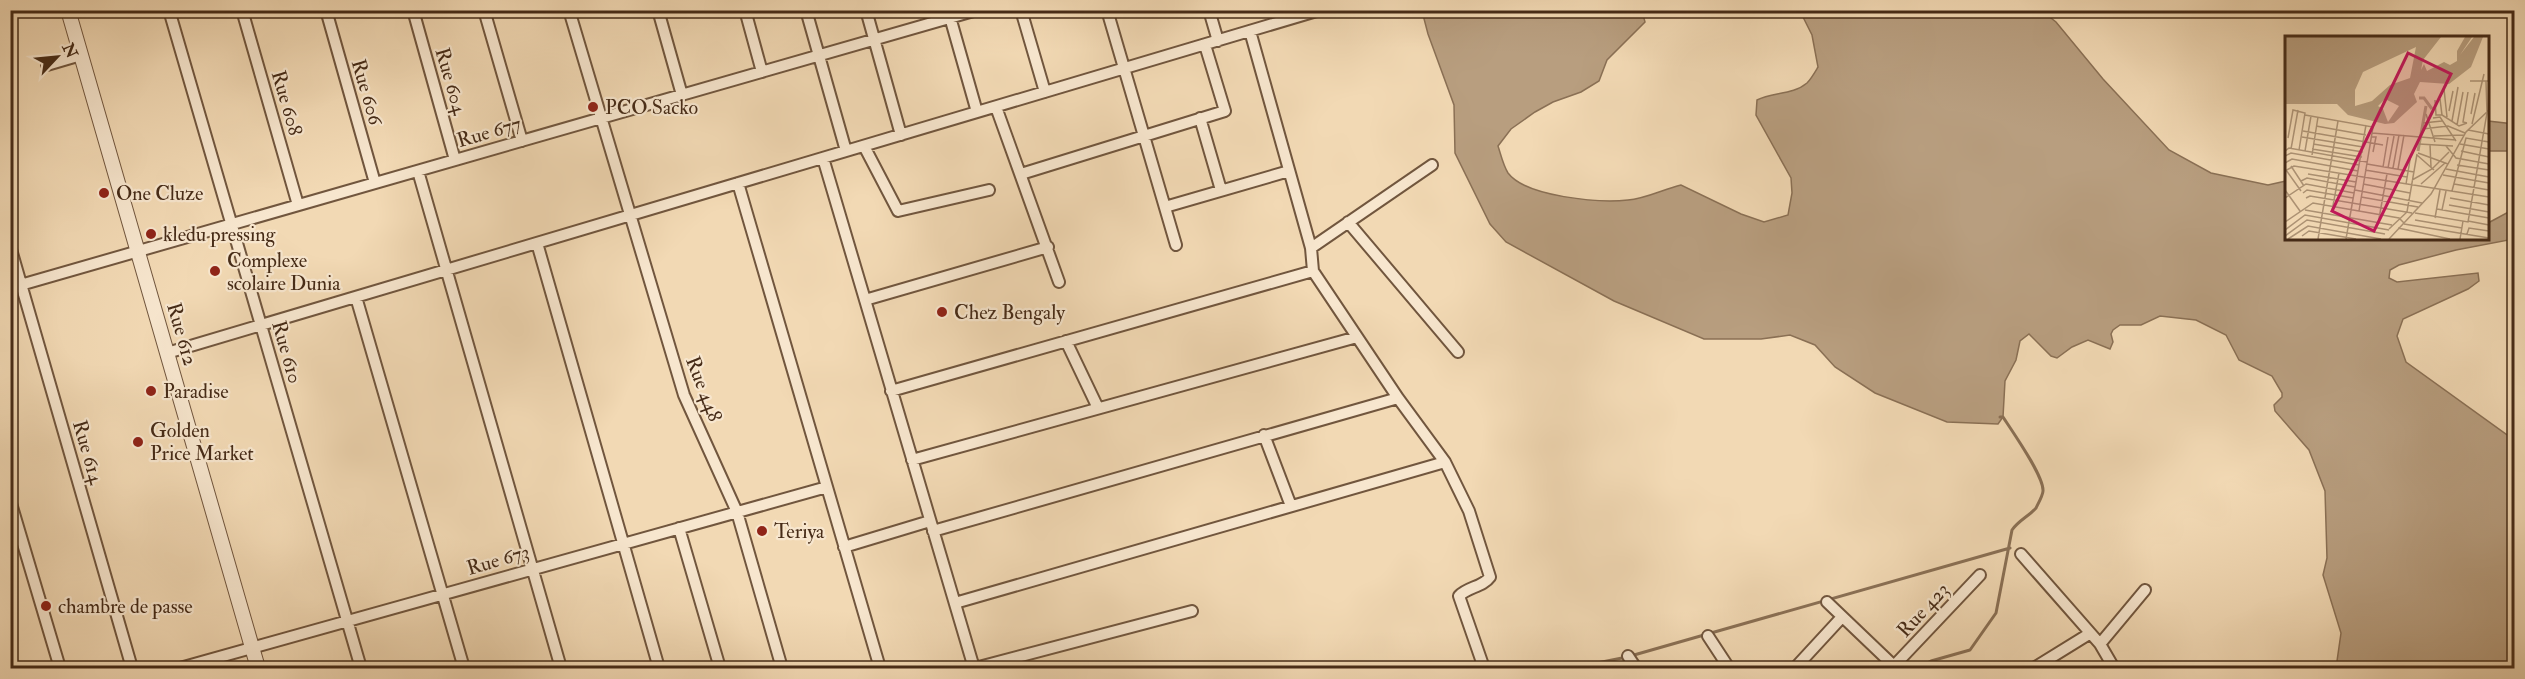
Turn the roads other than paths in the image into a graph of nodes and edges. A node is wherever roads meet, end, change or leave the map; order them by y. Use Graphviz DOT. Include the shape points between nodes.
graph roads {
  1 [pos="68,10"];
  2 [pos="169,10"];
  3 [pos="242,10"];
  4 [pos="326,10"];
  5 [pos="413,10"];
  6 [pos="484,10"];
  7 [pos="569,10"];
  8 [pos="658,10"];
  9 [pos="745,10"];
  10 [pos="806,10"];
  11 [pos="866,10"];
  12 [pos="977,10"];
  13 [pos="1022,10"];
  14 [pos="1107,10"];
  15 [pos="1209,10"];
  16 [pos="1320,10"];
  17 [pos="949,14"];
  18 [pos="1250,31"];
  19 [pos="874,40"];
  20 [pos="1218,41"];
  21 [pos="1205,45"];
  22 [pos="81,55"];
  23 [pos="819,56"];
  24 [pos="47,65"];
  25 [pos="1124,69"];
  26 [pos="762,72"];
  27 [pos="1045,92"];
  28 [pos="682,95"];
  29 [pos="996,107"];
  30 [pos="978,112"];
  31 [pos="600,118"];
  32 [pos="1200,118"];
  33 [pos="901,135"];
  34 [pos="1144,136"];
  35 [pos="522,141"];
  36 [pos="864,146"];
  37 [pos="846,151"];
  38 [pos="823,158"];
  39 [pos="454,160"];
  40 [pos="1432,165"];
  41 [pos="418,171"];
  42 [pos="1289,171"];
  43 [pos="1021,174"];
  44 [pos="375,183"];
  45 [pos="738,183"];
  46 [pos="989,190"];
  47 [pos="1221,190"];
  48 [pos="298,206"];
  49 [pos="1165,207"];
  50 [pos="630,215"];
  51 [pos="1348,222"];
  52 [pos="231,225"];
  53 [pos="537,243"];
  54 [pos="1176,245"];
  55 [pos="10,246"];
  56 [pos="1048,247"];
  57 [pos="1311,248"];
  58 [pos="137,252"];
  59 [pos="446,270"];
  60 [pos="1312,271"];
  61 [pos="1059,282"];
  62 [pos="16,286"];
  63 [pos="356,297"];
  64 [pos="865,300"];
  65 [pos="260,325"];
  66 [pos="1357,337"];
  67 [pos="1066,341"];
  68 [pos="1458,352"];
  69 [pos="167,353"];
  70 [pos="891,391"];
  71 [pos="1398,398"];
  72 [pos="1098,408"];
  73 [pos="1264,435"];
  74 [pos="912,460"];
  75 [pos="1445,462"];
  76 [pos="827,487"];
  77 [pos="10,500"];
  78 [pos="1291,506"];
  79 [pos="737,512"];
  80 [pos="932,526"];
  81 [pos="679,528"];
  82 [pos="623,544"];
  83 [pos="844,547"];
  84 [pos="2021,554"];
  85 [pos="533,569"];
  86 [pos="1980,575"];
  87 [pos="2145,590"];
  88 [pos="442,595"];
  89 [pos="1827,602"];
  90 [pos="955,603"];
  91 [pos="1192,612"];
  92 [pos="1842,617"];
  93 [pos="347,622"];
  94 [pos="2089,634"];
  95 [pos="1708,636"];
  96 [pos="2100,645"];
  97 [pos="253,648"];
  98 [pos="1628,656"];
  99 [pos="1893,667"];
  100 [pos="60,669"];
  101 [pos="132,669"];
  102 [pos="180,669"];
  103 [pos="258,669"];
  104 [pos="361,669"];
  105 [pos="464,669"];
  106 [pos="561,669"];
  107 [pos="659,669"];
  108 [pos="720,669"];
  109 [pos="782,669"];
  110 [pos="880,669"];
  111 [pos="974,669"];
  112 [pos="1484,669"];
  113 [pos="1636,669"];
  114 [pos="1729,669"];
  115 [pos="1795,669"];
  116 [pos="2034,669"];
  117 [pos="2114,669"];
  1 -- 22 [label="street, Rue 612"];
  2 -- 52 [label="street, Rue 610"];
  3 -- 48 [label="street, Rue 608"];
  4 -- 44 [label="street, Rue 606"];
  5 -- 39 [label="street, Rue 604"];
  6 -- 35 [label="street"];
  7 -- 31 [label="street, Rue 448"];
  8 -- 28 [label="street"];
  9 -- 26 [label="street"];
  10 -- 23 [label="street"];
  11 -- 19 [label="street"];
  12 -- 17 [label="street, Rue 677"];
  13 -- 27 [label="street"];
  14 -- 25 [label="street"];
  15 -- 20 [label="street"];
  16 -- 18 [label="street"];
  17 -- 19 [label="street, Rue 677"];
  17 -- 30 [label="street"];
  18 -- 20 [label="street"];
  18 -- 42 [label="street"];
  19 -- 23 [label="street, Rue 677"];
  19 -- 33 [label="street"];
  20 -- 21 [label="street"];
  21 -- 25 [label="street"];
  21 -- 32 [label="street" via="1225,111"];
  22 -- 24 [label="street"];
  22 -- 58 [label="street, Rue 612"];
  23 -- 26 [label="street, Rue 677"];
  23 -- 37 [label="street"];
  25 -- 27 [label="street"];
  25 -- 34 [label="street"];
  26 -- 28 [label="street, Rue 677"];
  27 -- 29 [label="street"];
  28 -- 31 [label="street, Rue 677"];
  29 -- 30 [label="street"];
  29 -- 43 [label="street"];
  30 -- 33 [label="street"];
  31 -- 35 [label="street, Rue 677"];
  31 -- 50 [label="street, Rue 448"];
  32 -- 34 [label="street"];
  32 -- 47 [label="street"];
  33 -- 36 [label="street"];
  34 -- 43 [label="street"];
  34 -- 49 [label="street"];
  35 -- 39 [label="street, Rue 677"];
  36 -- 37 [label="street"];
  36 -- 46 [label="street" via="898,211"];
  37 -- 38 [label="street"];
  38 -- 45 [label="street"];
  38 -- 64 [label="street"];
  39 -- 41 [label="street, Rue 677"];
  40 -- 51 [label="street"];
  41 -- 44 [label="street, Rue 677"];
  41 -- 59 [label="street"];
  42 -- 47 [label="street"];
  42 -- 57 [label="street"];
  43 -- 56 [label="street"];
  44 -- 48 [label="street, Rue 677"];
  45 -- 50 [label="street"];
  45 -- 76 [label="street"];
  47 -- 49 [label="street"];
  48 -- 52 [label="street, Rue 677"];
  49 -- 54 [label="street"];
  50 -- 53 [label="street"];
  50 -- 79 [label="street, Rue 448" via="684,395"];
  51 -- 57 [label="street"];
  51 -- 68 [label="street"];
  52 -- 58 [label="street, Rue 677"];
  52 -- 65 [label="street, Rue 610"];
  53 -- 59 [label="street"];
  53 -- 82 [label="street"];
  55 -- 62 [label="street, Rue 614"];
  56 -- 61 [label="street"];
  56 -- 64 [label="street"];
  57 -- 60 [label="street"];
  58 -- 62 [label="street, Rue 677"];
  58 -- 69 [label="street, Rue 612"];
  59 -- 63 [label="street"];
  59 -- 85 [label="street"];
  60 -- 66 [label="street"];
  60 -- 67 [label="street"];
  62 -- 101 [label="street, Rue 614"];
  63 -- 65 [label="street"];
  63 -- 88 [label="street"];
  64 -- 70 [label="street"];
  65 -- 69 [label="street"];
  65 -- 93 [label="street, Rue 610"];
  66 -- 71 [label="street"];
  66 -- 72 [label="street"];
  67 -- 70 [label="street"];
  67 -- 72 [label="street"];
  69 -- 97 [label="street, Rue 612"];
  70 -- 74 [label="street"];
  71 -- 73 [label="street"];
  71 -- 75 [label="street"];
  72 -- 74 [label="street"];
  73 -- 78 [label="street"];
  73 -- 80 [label="street"];
  74 -- 80 [label="street"];
  75 -- 78 [label="street"];
  75 -- 112 [label="street" via="1469,511 1490,577 1459,596"];
  76 -- 79 [label="street, Rue 673"];
  76 -- 83 [label="street"];
  77 -- 100 [label="street"];
  78 -- 90 [label="street"];
  79 -- 81 [label="street, Rue 673"];
  79 -- 109 [label="street, Rue 448"];
  80 -- 83 [label="street"];
  80 -- 90 [label="street"];
  81 -- 82 [label="street, Rue 673"];
  81 -- 108 [label="street"];
  82 -- 85 [label="street, Rue 673"];
  82 -- 107 [label="street"];
  83 -- 110 [label="street"];
  84 -- 94 [label="street"];
  85 -- 88 [label="street, Rue 673"];
  85 -- 106 [label="street"];
  86 -- 99 [label="street, Rue 423"];
  87 -- 96 [label="street"];
  88 -- 93 [label="street, Rue 673"];
  88 -- 105 [label="street"];
  89 -- 92 [label="street"];
  90 -- 111 [label="street"];
  91 -- 111 [label="street"];
  92 -- 99 [label="street"];
  92 -- 115 [label="street"];
  93 -- 97 [label="street, Rue 673"];
  93 -- 104 [label="street, Rue 610"];
  94 -- 96 [label="street"];
  94 -- 116 [label="street"];
  95 -- 114 [label="street"];
  96 -- 117 [label="street"];
  97 -- 102 [label="street, Rue 673"];
  97 -- 103 [label="street, Rue 612"];
  98 -- 113 [label="street"];
}
